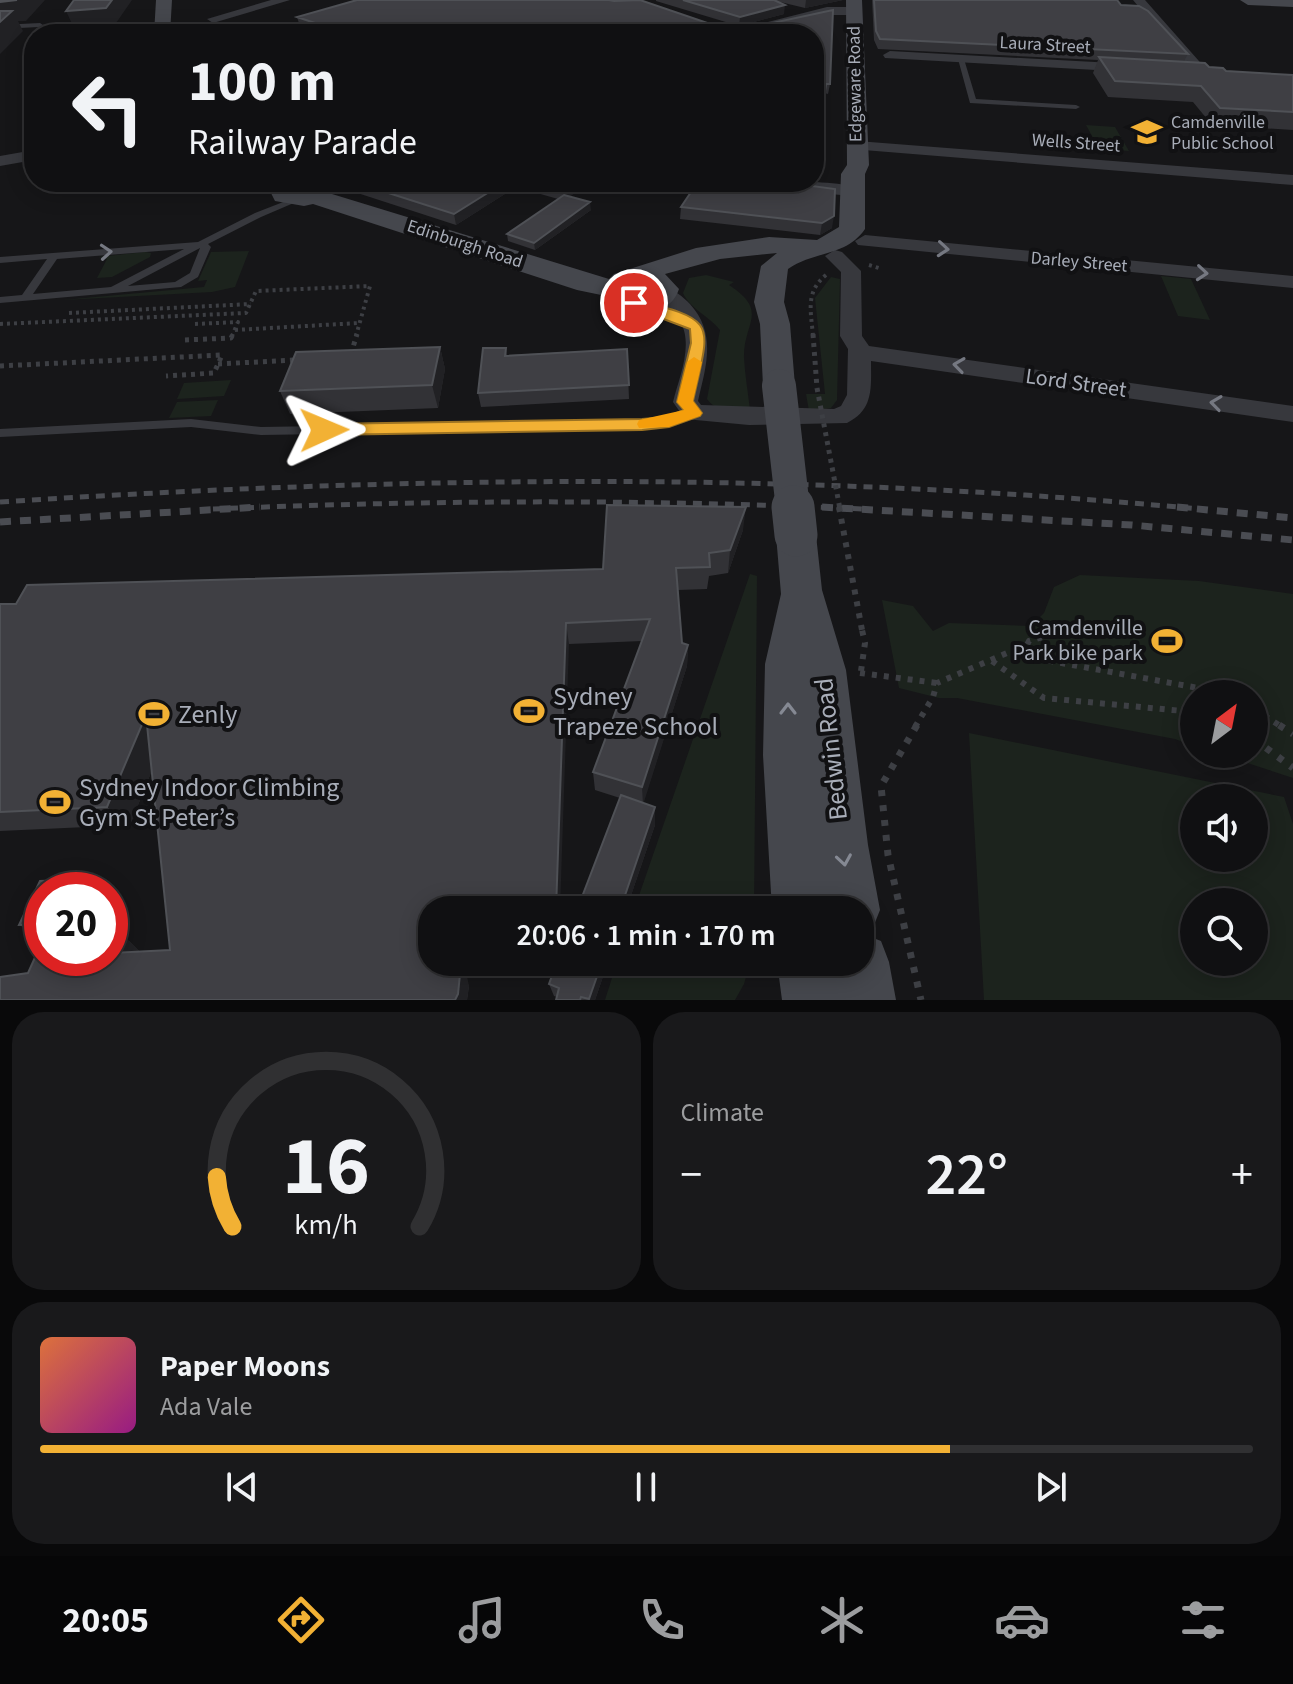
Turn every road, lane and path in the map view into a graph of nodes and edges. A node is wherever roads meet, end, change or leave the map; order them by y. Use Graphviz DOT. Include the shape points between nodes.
graph roads {
  1 [pos="164,0"];
  2 [pos="284,0"];
  3 [pos="1139,0"];
  4 [pos="1248,0"];
  5 [pos="1271,1"];
  6 [pos="1293,2"];
  7 [pos="854,6"];
  8 [pos="785,15"];
  9 [pos="213,19"];
  10 [pos="699,22"];
  11 [pos="162,24"];
  12 [pos="705,24"];
  13 [pos="759,24"];
  14 [pos="769,24"];
  15 [pos="24,26"];
  16 [pos="0,27"];
  17 [pos="890,55"];
  18 [pos="961,59"];
  19 [pos="1143,69"];
  20 [pos="1173,70"];
  21 [pos="1201,72"];
  22 [pos="1216,73"];
  23 [pos="1076,107"];
  24 [pos="24,157"];
  25 [pos="0,161"];
  26 [pos="856,168"];
  27 [pos="824,172"];
  28 [pos="1293,180"];
  29 [pos="292,192"];
  30 [pos="292,192"];
  31 [pos="305,192"];
  32 [pos="258,215"];
  33 [pos="864,243"];
  34 [pos="200,245"];
  35 [pos="54,256"];
  36 [pos="0,260"];
  37 [pos="688,260"];
  38 [pos="824,260"];
  39 [pos="783,270"];
  40 [pos="1293,282"];
  41 [pos="643,289"];
  42 [pos="108,291"];
  43 [pos="25,298"];
  44 [pos="0,300"];
  45 [pos="251,304"];
  46 [pos="858,304"];
  47 [pos="61,313"];
  48 [pos="772,313"];
  49 [pos="693,322"];
  50 [pos="359,323"];
  51 [pos="0,324"];
  52 [pos="195,324"];
  53 [pos="235,330"];
  54 [pos="185,340"];
  55 [pos="859,350"];
  56 [pos="350,357"];
  57 [pos="306,360"];
  58 [pos="218,364"];
  59 [pos="0,366"];
  60 [pos="166,376"];
  61 [pos="694,413"];
  62 [pos="1293,414"];
  63 [pos="0,433"];
  64 [pos="801,590"];
  65 [pos="862,630"];
  66 [pos="1067,630"];
  67 [pos="1022,655"];
  68 [pos="991,660"];
  69 [pos="860,673"];
  70 [pos="937,683"];
  71 [pos="1180,684"];
  72 [pos="1180,711"];
  73 [pos="1268,718"];
  74 [pos="1293,734"];
  75 [pos="1268,749"];
  76 [pos="1293,768"];
  77 [pos="805,896"];
  78 [pos="850,896"];
  79 [pos="829,976"];
  80 [pos="866,1000"];
  81 [pos="921,1000"];
  1 -- 11 [label="main road"];
  2 -- 9 [label="street"];
  3 -- 21 [label="street"];
  4 -- 5 [label="main road"];
  5 -- 6 [label="main road"];
  7 -- 8 [label="street"];
  7 -- 26 [label="main road, Edgeware Road"];
  8 -- 13 [label="street"];
  8 -- 14 [label="street"];
  10 -- 12 [label="street"];
  15 -- 16 [label="lane"];
  17 -- 18 [label="street, Laura Street"];
  18 -- 19 [label="street, Laura Street"];
  18 -- 23 [label="lane" via="973,101"];
  20 -- 21 [label="street"];
  21 -- 22 [label="street"];
  24 -- 25 [label="street"];
  26 -- 27 [label="street, Wells Street"];
  26 -- 28 [label="street, Wells Street"];
  26 -- 33 [label="main road" via="862,175"];
  26 -- 38 [label="main road" via="852,229"];
  29 -- 32 [label="lane"];
  30 -- 32 [label="lane"];
  31 -- 41 [label="main road, Edinburgh Road" via="587,284"];
  32 -- 34 [label="lane"];
  33 -- 38 [label="main road"];
  33 -- 40 [label="street, Darley Street, one-way"];
  33 -- 46 [label="street"];
  35 -- 34 [label="lane, one-way"];
  34 -- 42 [label="lane"];
  34 -- 42 [label="lane" via="206,247 194,275 185,281"];
  35 -- 36 [label="lane"];
  35 -- 43 [label="lane"];
  37 -- 38 [label="main road" via="777,243"];
  37 -- 39 [label="main road" via="752,258"];
  37 -- 41 [label="main road" via="662,265"];
  38 -- 39 [label="main road"];
  38 -- 46 [label="street" via="851,271"];
  38 -- 65 [label="path, bridge" via="810,295 817,388"];
  39 -- 48 [label="main road, Bedwin Road" via="786,302"];
  41 -- 48 [label="main road" via="694,271 735,276"];
  41 -- 49 [label="street"];
  41 -- 49 [label="street" via="678,303"];
  42 -- 43 [label="lane"];
  43 -- 44 [label="lane"];
  45 -- 47 [label="path"];
  45 -- 50 [label="path" via="256,291 370,286"];
  45 -- 51 [label="path" via="246,313"];
  46 -- 55 [label="street" via="851,336"];
  48 -- 64 [label="main road, Bedwin Road, bridge"];
  49 -- 61 [label="street" via="698,343 685,402"];
  50 -- 53 [label="path"];
  50 -- 56 [label="path"];
  52 -- 53 [label="path" via="238,322"];
  53 -- 54 [label="path" via="231,338"];
  55 -- 61 [label="street" via="859,395 848,413 838,417"];
  62 -- 55 [label="street, Lord Street, one-way"];
  57 -- 58 [label="path"];
  58 -- 59 [label="path" via="222,355"];
  58 -- 60 [label="path" via="214,373"];
  61 -- 63 [label="lane" via="642,425 261,431 191,423"];
  77 -- 64 [label="main road, Bedwin Road, one-way" via="788,755 788,664"];
  64 -- 78 [label="main road, Bedwin Road, one-way" via="823,670"];
  66 -- 67 [label="path" via="1029,641"];
  67 -- 68 [label="path" via="1007,653"];
  67 -- 71 [label="path"];
  68 -- 70 [label="path"];
  68 -- 72 [label="path" via="1044,698"];
  69 -- 70 [label="path"];
  70 -- 81 [label="path" via="881,786 888,855"];
  73 -- 74 [label="path"];
  75 -- 76 [label="path"];
  79 -- 80 [label="main road, Bedwin Road"];
}
